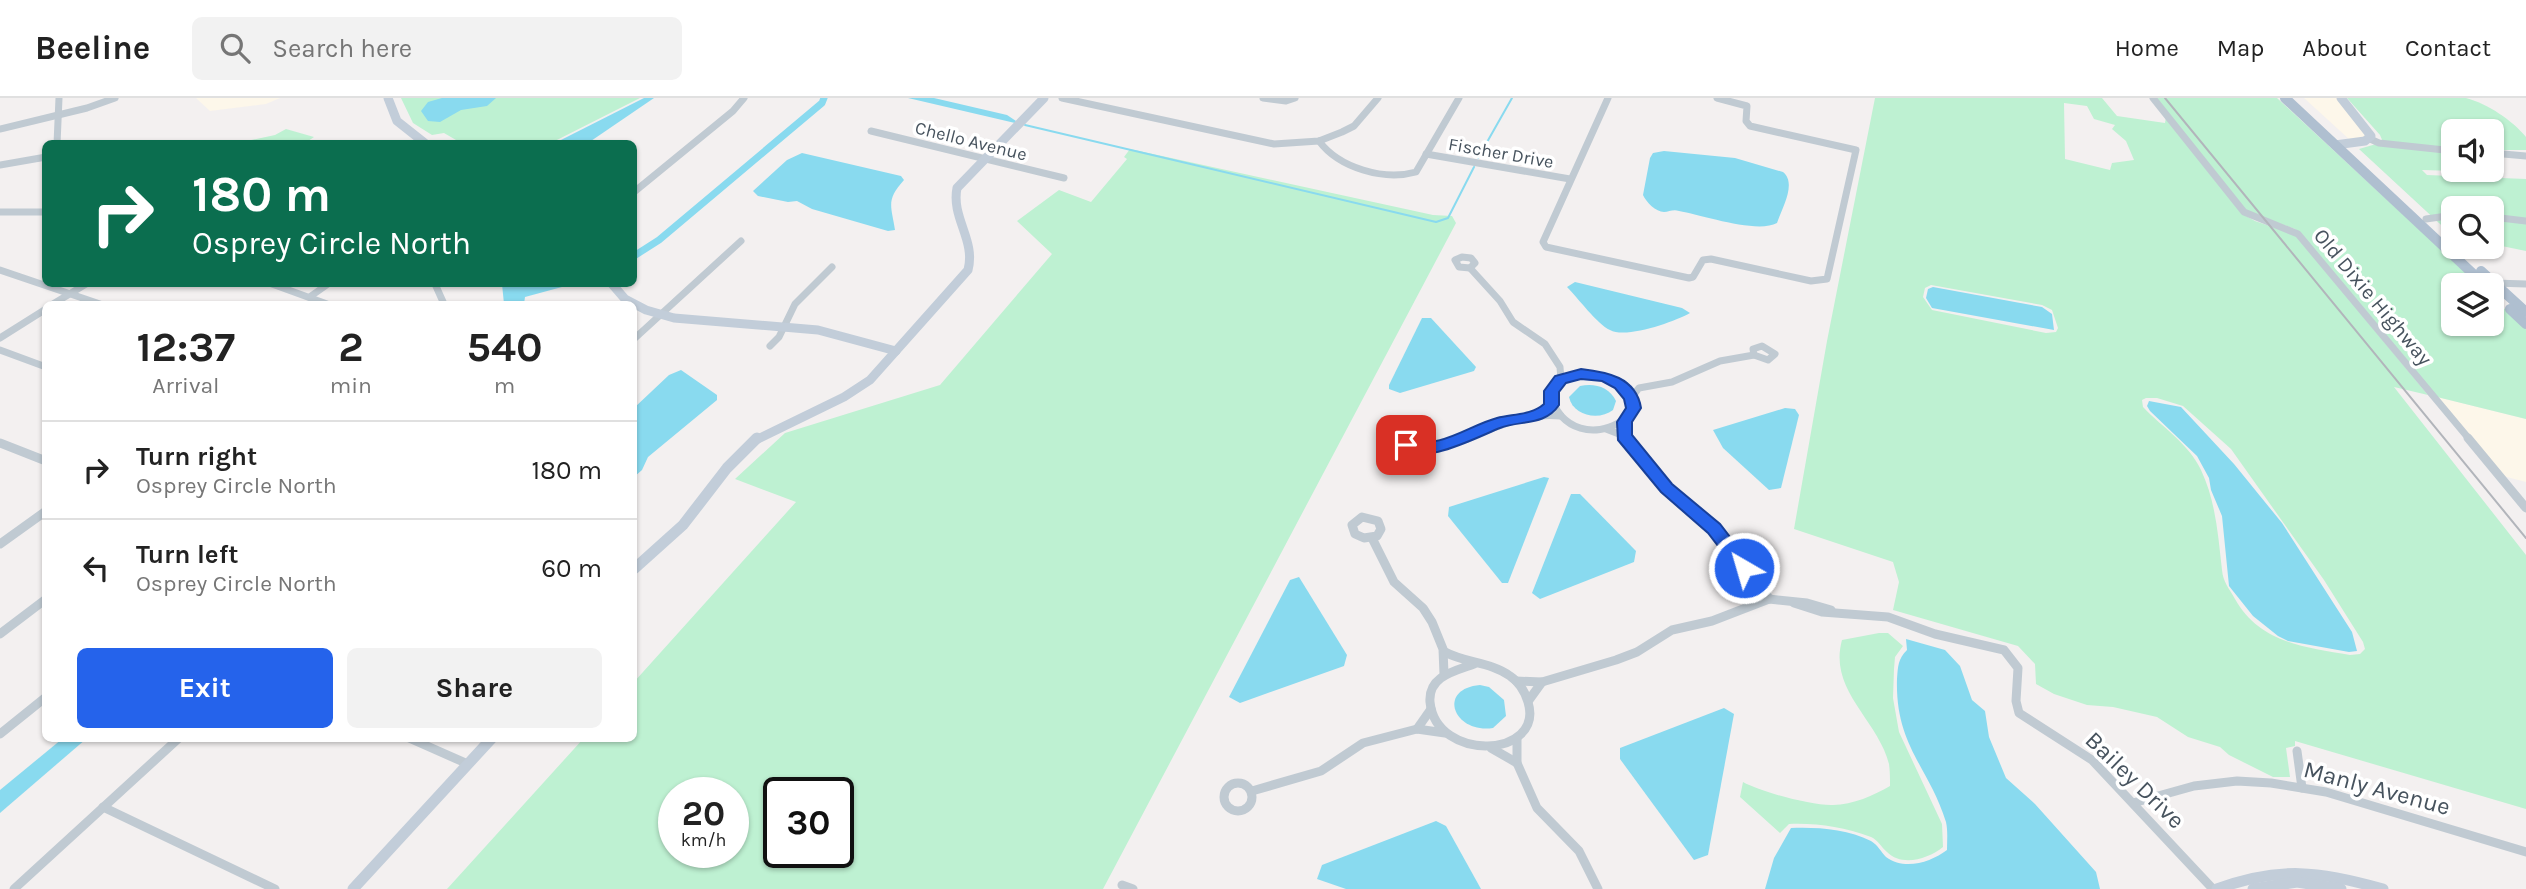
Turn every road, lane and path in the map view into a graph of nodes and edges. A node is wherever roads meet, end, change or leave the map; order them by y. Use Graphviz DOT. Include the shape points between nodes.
graph roads {
  1 [pos="60,98"];
  2 [pos="115,98"];
  3 [pos="388,98"];
  4 [pos="744,98"];
  5 [pos="1044,98"];
  6 [pos="1062,98"];
  7 [pos="1264,98"];
  8 [pos="1295,98"];
  9 [pos="1378,98"];
  10 [pos="1459,98"];
  11 [pos="1608,98"];
  12 [pos="1717,98"];
  13 [pos="2153,98"];
  14 [pos="2285,98"];
  15 [pos="2295,98"];
  16 [pos="2341,98"];
  17 [pos="58,116"];
  18 [pos="0,130"];
  19 [pos="871,131"];
  20 [pos="2368,138"];
  21 [pos="57,140"];
  22 [pos="421,140"];
  23 [pos="1319,141"];
  24 [pos="2340,145"];
  25 [pos="2441,150"];
  26 [pos="1426,154"];
  27 [pos="2504,154"];
  28 [pos="2526,156"];
  29 [pos="42,158"];
  30 [pos="985,158"];
  31 [pos="0,165"];
  32 [pos="1064,178"];
  33 [pos="1570,179"];
  34 [pos="637,190"];
  35 [pos="0,212"];
  36 [pos="42,212"];
  37 [pos="2441,217"];
  38 [pos="2504,218"];
  39 [pos="2426,219"];
  40 [pos="2526,221"];
  41 [pos="2441,233"];
  42 [pos="741,242"];
  43 [pos="2465,259"];
  44 [pos="832,267"];
  45 [pos="1470,268"];
  46 [pos="0,270"];
  47 [pos="2475,273"];
  48 [pos="2478,273"];
  49 [pos="42,284"];
  50 [pos="2526,284"];
  51 [pos="50,287"];
  52 [pos="81,287"];
  53 [pos="282,287"];
  54 [pos="324,287"];
  55 [pos="614,287"];
  56 [pos="2504,287"];
  57 [pos="70,294"];
  58 [pos="311,296"];
  59 [pos="2504,296"];
  60 [pos="58,301"];
  61 [pos="91,301"];
  62 [pos="321,301"];
  63 [pos="627,301"];
  64 [pos="2504,301"];
  65 [pos="637,304"];
  66 [pos="42,312"];
  67 [pos="2526,312"];
  68 [pos="662,313"];
  69 [pos="2526,324"];
  70 [pos="784,327"];
  71 [pos="637,336"];
  72 [pos="0,338"];
  73 [pos="770,346"];
  74 [pos="0,350"];
  75 [pos="896,351"];
  76 [pos="1754,355"];
  77 [pos="42,366"];
  78 [pos="1560,367"];
  79 [pos="1577,374"];
  80 [pos="1561,380"];
  81 [pos="1620,384"];
  82 [pos="1639,388"];
  83 [pos="1632,398"];
  84 [pos="1552,405"];
  85 [pos="1542,414"];
  86 [pos="1561,416"];
  87 [pos="1625,422"];
  88 [pos="1606,429"];
  89 [pos="1624,436"];
  90 [pos="0,443"];
  91 [pos="1415,449"];
  92 [pos="42,459"];
  93 [pos="2526,508"];
  94 [pos="42,514"];
  95 [pos="1372,538"];
  96 [pos="0,544"];
  97 [pos="637,566"];
  98 [pos="1769,599"];
  99 [pos="42,602"];
  100 [pos="0,634"];
  101 [pos="1445,652"];
  102 [pos="1474,664"];
  103 [pos="1444,674"];
  104 [pos="1516,681"];
  105 [pos="1542,682"];
  106 [pos="42,700"];
  107 [pos="1528,700"];
  108 [pos="1431,709"];
  109 [pos="1417,729"];
  110 [pos="1446,733"];
  111 [pos="0,734"];
  112 [pos="1517,738"];
  113 [pos="175,742"];
  114 [pos="418,742"];
  115 [pos="488,742"];
  116 [pos="1491,748"];
  117 [pos="2297,751"];
  118 [pos="1517,763"];
  119 [pos="468,764"];
  120 [pos="2302,788"];
  121 [pos="1252,791"];
  122 [pos="2133,803"];
  123 [pos="103,807"];
  124 [pos="2526,852"];
  125 [pos="1122,885"];
  126 [pos="14,889"];
  127 [pos="275,889"];
  128 [pos="353,889"];
  129 [pos="1133,889"];
  130 [pos="1598,889"];
  131 [pos="2215,889"];
  132 [pos="2253,889"];
  133 [pos="2341,889"];
  134 [pos="2383,889"];
  1 -- 17 [label="street"];
  2 -- 17 [label="street"];
  3 -- 22 [label="street" via="397,121"];
  4 -- 34 [label="street"];
  5 -- 30 [label="street"];
  6 -- 23 [label="street" via="1249,141"];
  7 -- 8 [label="street"];
  9 -- 23 [label="street" via="1354,126"];
  10 -- 26 [label="street"];
  11 -- 33 [label="street"];
  12 -- 33 [label="street" via="1747,106 1750,126 1856,150 1827,279 1811,281 1711,258 1703,260 1689,278 1546,247 1543,242"];
  13 -- 93 [label="street, Old Dixie Highway" via="2244,212 2298,234"];
  14 -- 24 [label="main road"];
  15 -- 24 [label="main road"];
  16 -- 20 [label="street" via="2367,127"];
  17 -- 18 [label="street"];
  17 -- 21 [label="street"];
  19 -- 30 [label="street, Chello Avenue"];
  20 -- 24 [label="street"];
  20 -- 25 [label="street"];
  23 -- 26 [label="street" via="1330,155 1348,164 1398,176 1416,172"];
  24 -- 39 [label="main road"];
  24 -- 47 [label="main road"];
  26 -- 33 [label="street, Fischer Drive"];
  27 -- 28 [label="street"];
  29 -- 31 [label="street"];
  30 -- 32 [label="street, Chello Avenue"];
  30 -- 75 [label="street" via="957,188 954,198 971,242 972,262"];
  35 -- 36 [label="street"];
  37 -- 39 [label="street"];
  38 -- 40 [label="street"];
  39 -- 41 [label="main road"];
  42 -- 68 [label="street"];
  43 -- 48 [label="main road"];
  44 -- 70 [label="street" via="795,304"];
  45 -- 78 [label="street" via="1513,322 1545,344"];
  46 -- 49 [label="street"];
  50 -- 56 [label="street"];
  51 -- 57 [label="street"];
  52 -- 57 [label="street"];
  53 -- 58 [label="street"];
  54 -- 58 [label="street"];
  55 -- 63 [label="street"];
  57 -- 60 [label="street"];
  57 -- 61 [label="street"];
  58 -- 62 [label="street"];
  59 -- 67 [label="main road"];
  64 -- 69 [label="main road"];
  65 -- 68 [label="street"];
  66 -- 72 [label="street"];
  68 -- 70 [label="street" via="715,325"];
  68 -- 71 [label="street"];
  70 -- 73 [label="street"];
  70 -- 75 [label="street" via="822,330"];
  74 -- 77 [label="street"];
  75 -- 97 [label="street" via="858,390 760,436 727,468 683,525"];
  76 -- 82 [label="street"];
  78 -- 79 [label="street"];
  78 -- 80 [label="street"];
  79 -- 80 [label="street"];
  79 -- 81 [label="street"];
  80 -- 84 [label="street" via="1551,391"];
  81 -- 82 [label="street"];
  81 -- 83 [label="street"];
  82 -- 83 [label="street"];
  83 -- 87 [label="street" via="1632,413"];
  84 -- 85 [label="street"];
  84 -- 86 [label="street"];
  85 -- 86 [label="street"];
  85 -- 91 [label="street" via="1498,423 1463,440"];
  86 -- 88 [label="street" via="1582,427"];
  87 -- 88 [label="street"];
  87 -- 89 [label="street"];
  88 -- 89 [label="street"];
  89 -- 98 [label="street" via="1667,488 1714,528"];
  90 -- 92 [label="street"];
  94 -- 96 [label="street"];
  95 -- 101 [label="street" via="1394,583 1423,608"];
  98 -- 105 [label="street" via="1712,621 1672,630 1637,653"];
  98 -- 122 [label="street, Bailey Drive" via="1807,609 1888,617 1935,635 2004,650 2018,668 2019,713 2092,761"];
  99 -- 100 [label="street"];
  101 -- 102 [label="street" via="1460,662"];
  101 -- 103 [label="street"];
  102 -- 103 [label="street"];
  102 -- 104 [label="street" via="1506,672"];
  103 -- 108 [label="street" via="1434,684"];
  104 -- 105 [label="street"];
  104 -- 107 [label="street"];
  105 -- 107 [label="street"];
  106 -- 111 [label="street"];
  107 -- 112 [label="street" via="1530,719"];
  108 -- 109 [label="street"];
  108 -- 110 [label="street"];
  109 -- 110 [label="street"];
  109 -- 121 [label="street" via="1363,743 1321,771"];
  110 -- 116 [label="street" via="1469,747"];
  112 -- 116 [label="street"];
  112 -- 118 [label="street"];
  113 -- 123 [label="street"];
  114 -- 119 [label="street"];
  115 -- 119 [label="street"];
  116 -- 118 [label="street"];
  117 -- 120 [label="street"];
  118 -- 130 [label="street" via="1537,808 1579,851"];
  119 -- 128 [label="street"];
  120 -- 122 [label="street, Manly Avenue" via="2237,781 2194,786"];
  120 -- 124 [label="street, Manly Avenue"];
  122 -- 131 [label="street, Bailey Drive"];
  123 -- 126 [label="street"];
  123 -- 127 [label="street"];
  125 -- 129 [label="street"];
  131 -- 134 [label="street" via="2246,877 2289,870 2337,876"];
  132 -- 133 [label="street" via="2284,882"];
}
